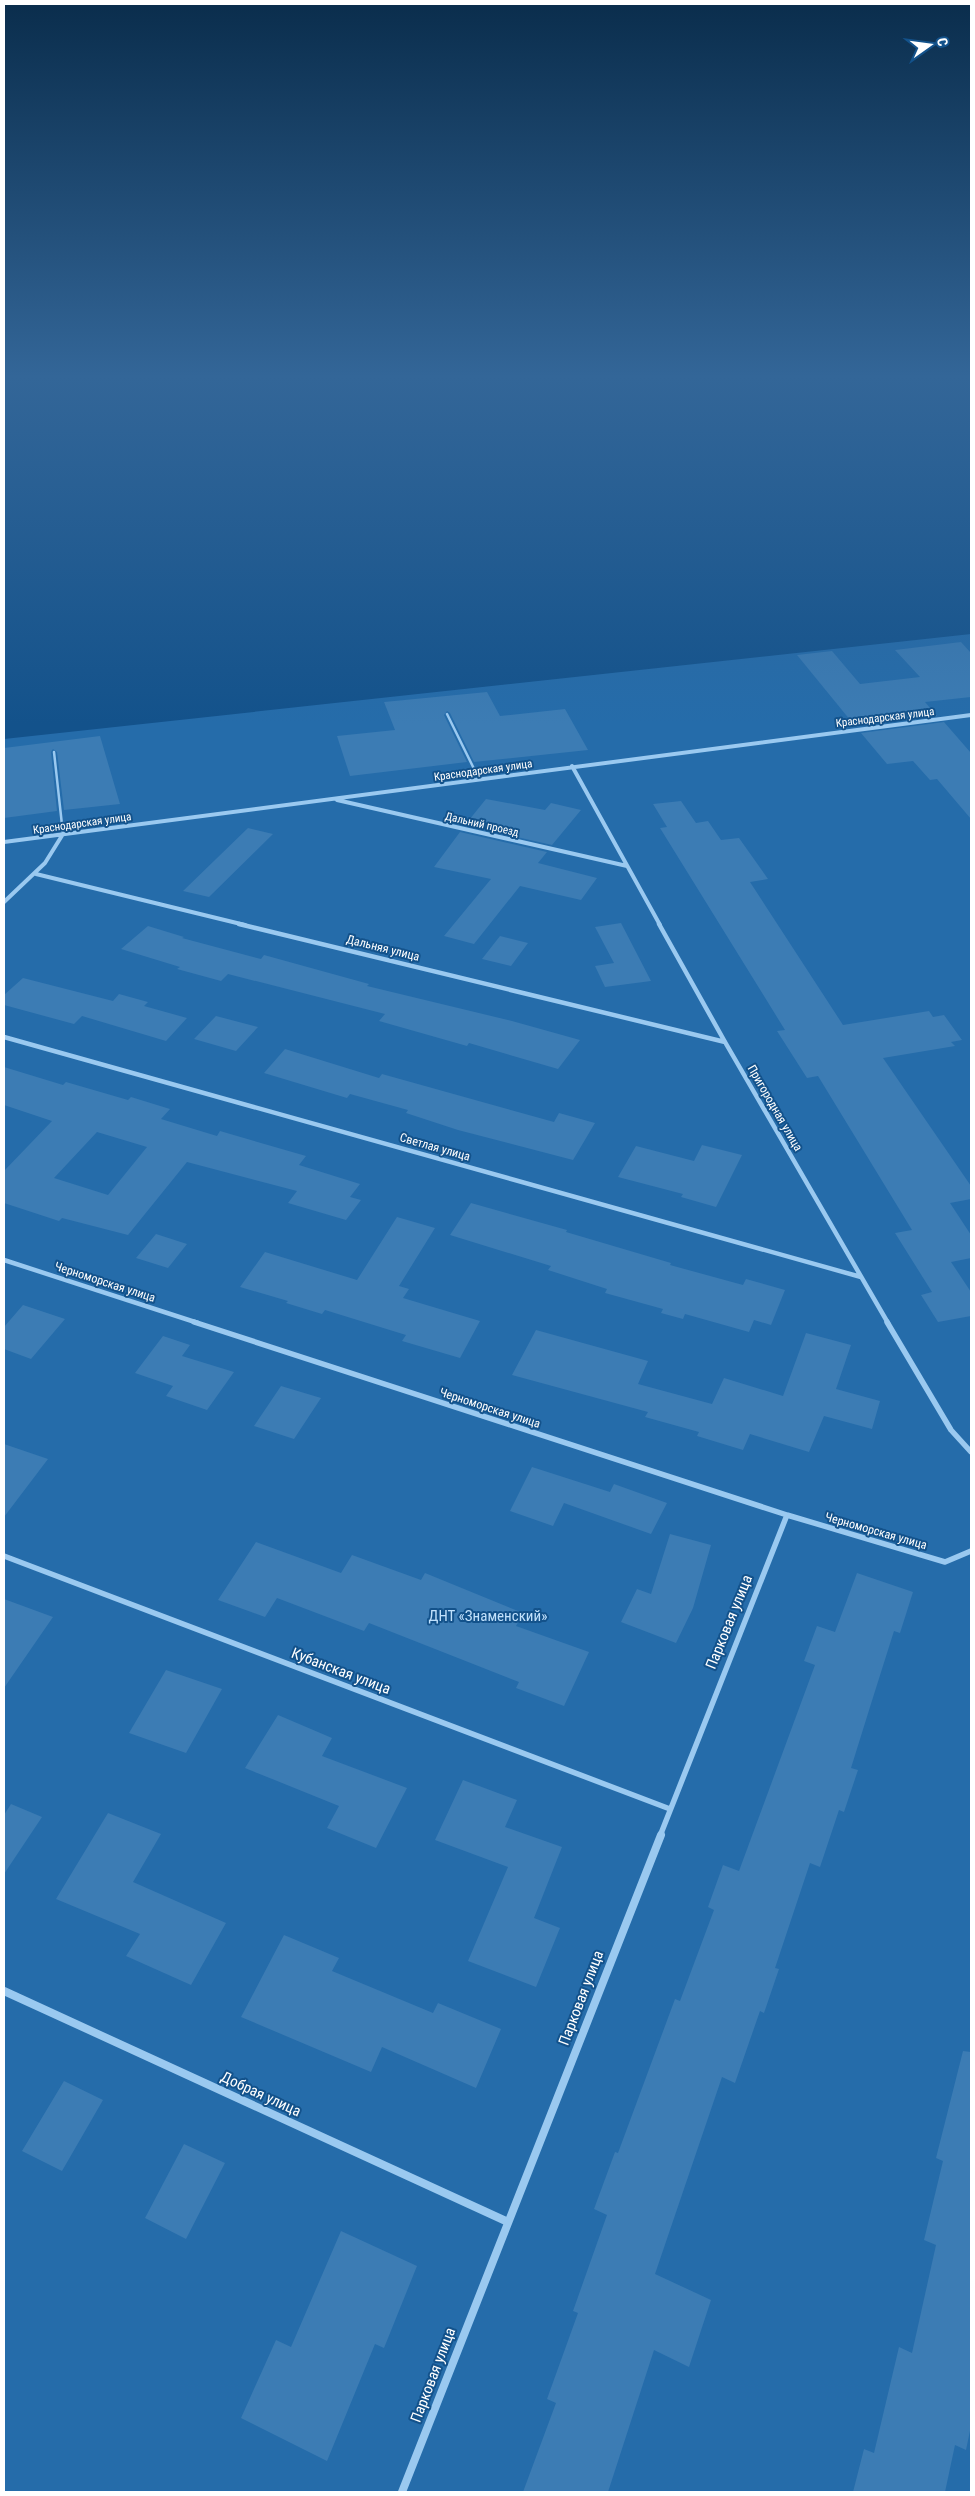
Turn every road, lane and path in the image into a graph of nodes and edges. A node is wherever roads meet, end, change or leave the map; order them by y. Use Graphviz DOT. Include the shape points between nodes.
graph roads {
  1 [pos="447,714"];
  2 [pos="971,715"];
  3 [pos="966,716"];
  4 [pos="971,720"];
  5 [pos="54,752"];
  6 [pos="572,766"];
  7 [pos="479,779"];
  8 [pos="332,799"];
  9 [pos="64,834"];
  10 [pos="4,842"];
  11 [pos="627,866"];
  12 [pos="36,874"];
  13 [pos="4,902"];
  14 [pos="4,1037"];
  15 [pos="725,1042"];
  16 [pos="4,1260"];
  17 [pos="861,1277"];
  18 [pos="971,1452"];
  19 [pos="787,1515"];
  20 [pos="971,1551"];
  21 [pos="4,1556"];
  22 [pos="670,1809"];
  23 [pos="4,1991"];
  24 [pos="508,2222"];
  25 [pos="402,2492"];
  1 -- 7 [label="lane"];
  2 -- 3 [label="street, Краснодарская улица"];
  3 -- 4 [label="street"];
  3 -- 6 [label="street, Краснодарская улица"];
  5 -- 9 [label="lane"];
  6 -- 7 [label="street, Краснодарская улица"];
  6 -- 11 [label="street, Пригородная улица"];
  7 -- 8 [label="street, Краснодарская улица"];
  8 -- 9 [label="street, Краснодарская улица"];
  8 -- 11 [label="street, Дальний проезд"];
  9 -- 10 [label="street, Краснодарская улица"];
  9 -- 12 [label="street" via="56,851"];
  11 -- 15 [label="street, Пригородная улица"];
  12 -- 13 [label="street"];
  12 -- 15 [label="street, Дальняя улица"];
  14 -- 17 [label="street, Светлая улица"];
  15 -- 17 [label="street, Пригородная улица"];
  16 -- 19 [label="street, Черноморская улица"];
  17 -- 18 [label="street, Пригородная улица" via="951,1430"];
  19 -- 20 [label="street, Черноморская улица" via="945,1562"];
  19 -- 22 [label="street, Парковая улица"];
  21 -- 22 [label="street, Кубанская улица"];
  22 -- 24 [label="street, Парковая улица"];
  23 -- 24 [label="street, Добрая улица"];
  24 -- 25 [label="street, Парковая улица"];
}
